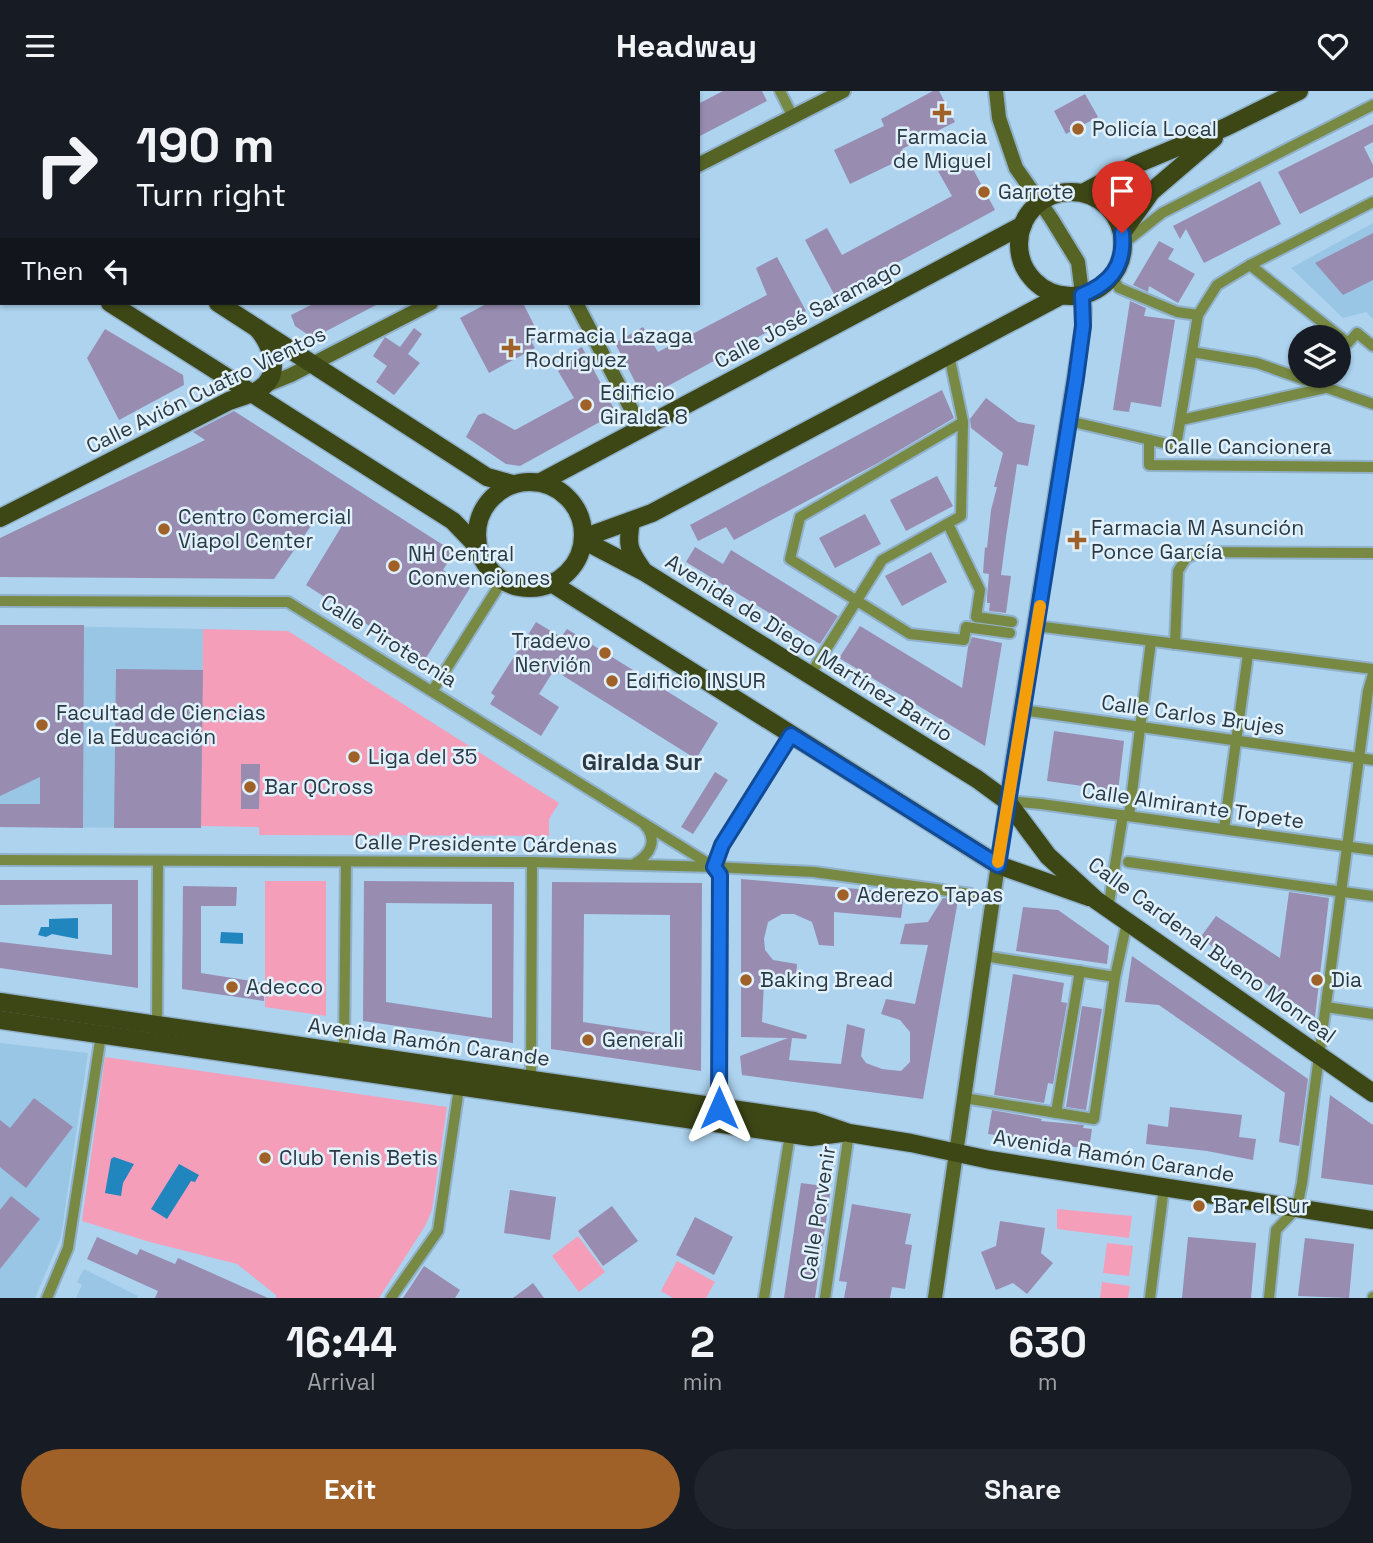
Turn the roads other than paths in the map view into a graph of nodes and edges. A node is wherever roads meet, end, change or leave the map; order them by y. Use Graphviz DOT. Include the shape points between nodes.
graph roads {
  1 [pos="780,91"];
  2 [pos="843,91"];
  3 [pos="996,91"];
  4 [pos="1299,91"];
  5 [pos="1373,105"];
  6 [pos="793,117"];
  7 [pos="1226,127"];
  8 [pos="700,164"];
  9 [pos="1083,193"];
  10 [pos="1040,202"];
  11 [pos="1373,202"];
  12 [pos="1023,225"];
  13 [pos="1123,239"];
  14 [pos="1250,265"];
  15 [pos="1112,277"];
  16 [pos="1062,295"];
  17 [pos="1082,295"];
  18 [pos="113,305"];
  19 [pos="221,305"];
  20 [pos="427,305"];
  21 [pos="577,305"];
  22 [pos="1198,315"];
  23 [pos="257,328"];
  24 [pos="1373,347"];
  25 [pos="1192,352"];
  26 [pos="949,355"];
  27 [pos="313,364"];
  28 [pos="1325,389"];
  29 [pos="258,390"];
  30 [pos="1373,404"];
  31 [pos="1181,420"];
  32 [pos="1069,421"];
  33 [pos="963,422"];
  34 [pos="641,428"];
  35 [pos="1149,440"];
  36 [pos="1373,467"];
  37 [pos="541,482"];
  38 [pos="512,484"];
  39 [pos="0,517"];
  40 [pos="631,521"];
  41 [pos="948,524"];
  42 [pos="583,539"];
  43 [pos="478,547"];
  44 [pos="1373,553"];
  45 [pos="643,572"];
  46 [pos="502,581"];
  47 [pos="553,584"];
  48 [pos="857,600"];
  49 [pos="0,601"];
  50 [pos="1036,626"];
  51 [pos="1151,641"];
  52 [pos="1175,645"];
  53 [pos="1248,654"];
  54 [pos="1373,671"];
  55 [pos="810,675"];
  56 [pos="433,690"];
  57 [pos="1022,710"];
  58 [pos="1140,727"];
  59 [pos="791,735"];
  60 [pos="1236,741"];
  61 [pos="1359,758"];
  62 [pos="1373,760"];
  63 [pos="1007,801"];
  64 [pos="1126,816"];
  65 [pos="643,822"];
  66 [pos="1224,829"];
  67 [pos="1347,846"];
  68 [pos="1373,850"];
  69 [pos="0,860"];
  70 [pos="158,862"];
  71 [pos="346,862"];
  72 [pos="532,862"];
  73 [pos="1128,862"];
  74 [pos="633,865"];
  75 [pos="998,865"];
  76 [pos="714,867"];
  77 [pos="1340,891"];
  78 [pos="971,894"];
  79 [pos="1373,896"];
  80 [pos="1102,904"];
  81 [pos="1127,922"];
  82 [pos="984,956"];
  83 [pos="1080,971"];
  84 [pos="1115,977"];
  85 [pos="0,1002"];
  86 [pos="1326,1007"];
  87 [pos="1373,1014"];
  88 [pos="0,1020"];
  89 [pos="157,1027"];
  90 [pos="101,1035"];
  91 [pos="344,1053"];
  92 [pos="1318,1055"];
  93 [pos="531,1079"];
  94 [pos="459,1087"];
  95 [pos="1373,1093"];
  96 [pos="964,1098"];
  97 [pos="719,1108"];
  98 [pos="1055,1113"];
  99 [pos="790,1133"];
  100 [pos="849,1133"];
  101 [pos="955,1153"];
  102 [pos="1164,1187"];
  103 [pos="1297,1208"];
  104 [pos="1373,1220"];
  105 [pos="47,1298"];
  106 [pos="391,1298"];
  107 [pos="764,1298"];
  108 [pos="825,1298"];
  109 [pos="935,1298"];
  110 [pos="1150,1298"];
  111 [pos="1269,1298"];
  1 -- 6 [label="street"];
  2 -- 6 [label="street"];
  3 -- 10 [label="street" via="999,118 1016,167"];
  4 -- 7 [label="main road"];
  5 -- 13 [label="street" via="1163,213"];
  6 -- 8 [label="street"];
  7 -- 9 [label="main road"];
  7 -- 13 [label="main road" via="1152,192"];
  9 -- 10 [label="main road" via="1053,195"];
  9 -- 13 [label="main road" via="1113,213"];
  10 -- 12 [label="main road"];
  10 -- 17 [label="street" via="1078,262"];
  11 -- 14 [label="street"];
  12 -- 16 [label="main road" via="1019,239 1025,268 1045,289"];
  12 -- 34 [label="main road, Calle José Saramago"];
  13 -- 15 [label="main road"];
  14 -- 22 [label="street" via="1217,285"];
  14 -- 24 [label="street" via="1348,343 1356,333"];
  15 -- 17 [label="main road"];
  15 -- 22 [label="street" via="1119,288"];
  16 -- 17 [label="main road"];
  16 -- 26 [label="main road"];
  17 -- 32 [label="street" via="1083,326"];
  18 -- 29 [label="main road" via="236,383"];
  19 -- 23 [label="main road"];
  20 -- 27 [label="street, Calle Avión Cuatro Vientos"];
  21 -- 34 [label="street"];
  22 -- 25 [label="street"];
  23 -- 27 [label="main road"];
  23 -- 29 [label="main road" via="272,357 271,375"];
  25 -- 28 [label="street" via="1257,363"];
  25 -- 31 [label="street"];
  26 -- 33 [label="street"];
  26 -- 40 [label="main road"];
  27 -- 29 [label="street, Calle Avión Cuatro Vientos"];
  27 -- 38 [label="main road" via="487,477"];
  28 -- 30 [label="street"];
  28 -- 31 [label="street"];
  29 -- 39 [label="main road, Calle Avión Cuatro Vientos"];
  29 -- 43 [label="main road" via="453,521"];
  31 -- 35 [label="street" via="1176,446"];
  32 -- 35 [label="street"];
  32 -- 50 [label="street"];
  33 -- 41 [label="street" via="961,516"];
  33 -- 48 [label="street" via="800,517 790,559"];
  34 -- 37 [label="main road, Calle José Saramago"];
  35 -- 36 [label="street, Calle Cancionera" via="1149,465"];
  37 -- 38 [label="main road"];
  37 -- 42 [label="main road" via="561,491 575,506"];
  38 -- 43 [label="main road" via="486,504 477,525"];
  40 -- 42 [label="main road"];
  40 -- 45 [label="main road" via="627,543"];
  41 -- 48 [label="street" via="883,560"];
  41 -- 48 [label="street" via="979,590 976,617 1011,627 966,627 964,640 910,634"];
  42 -- 45 [label="main road, Avenida de Diego Martínez Barrio"];
  42 -- 47 [label="main road" via="574,565"];
  43 -- 46 [label="main road" via="482,560"];
  44 -- 52 [label="street" via="1200,552 1186,558 1178,571"];
  45 -- 55 [label="main road, Avenida de Diego Martínez Barrio"];
  46 -- 47 [label="main road" via="527,589"];
  46 -- 56 [label="street"];
  47 -- 59 [label="main road"];
  48 -- 55 [label="street"];
  49 -- 56 [label="street, Calle Pirotecnia" via="288,601"];
  50 -- 51 [label="street"];
  50 -- 57 [label="street"];
  51 -- 52 [label="street"];
  51 -- 58 [label="street"];
  52 -- 53 [label="street"];
  53 -- 54 [label="street"];
  53 -- 60 [label="street"];
  54 -- 61 [label="street"];
  55 -- 63 [label="main road, Avenida de Diego Martínez Barrio"];
  56 -- 65 [label="street, Calle Pirotecnia"];
  57 -- 58 [label="street, Calle Carlos Brujes"];
  57 -- 63 [label="street"];
  58 -- 60 [label="street, Calle Carlos Brujes"];
  58 -- 64 [label="street"];
  59 -- 75 [label="main road"];
  59 -- 76 [label="street" via="722,845"];
  60 -- 61 [label="street, Calle Carlos Brujes"];
  60 -- 66 [label="street"];
  61 -- 62 [label="street, Calle Carlos Brujes"];
  61 -- 67 [label="street"];
  63 -- 64 [label="street, Calle Almirante Topete"];
  63 -- 75 [label="street"];
  63 -- 80 [label="main road, Calle Cardenal Bueno Monreal" via="1048,856"];
  64 -- 66 [label="street, Calle Almirante Topete"];
  64 -- 80 [label="street"];
  65 -- 74 [label="street" via="650,830 652,848"];
  65 -- 76 [label="street, Calle Pirotecnia"];
  66 -- 67 [label="street, Calle Almirante Topete"];
  67 -- 68 [label="street, Calle Almirante Topete"];
  67 -- 77 [label="street"];
  69 -- 70 [label="street, Calle Presidente Cárdenas"];
  70 -- 71 [label="street, Calle Presidente Cárdenas"];
  70 -- 89 [label="street"];
  71 -- 72 [label="street, Calle Presidente Cárdenas"];
  71 -- 91 [label="street"];
  72 -- 74 [label="street, Calle Presidente Cárdenas"];
  72 -- 93 [label="street"];
  73 -- 77 [label="street"];
  74 -- 76 [label="street, Calle Presidente Cárdenas"];
  75 -- 80 [label="main road"];
  75 -- 82 [label="street"];
  76 -- 78 [label="street, Calle Presidente Cárdenas" via="814,872"];
  76 -- 97 [label="street" via="720,875"];
  77 -- 79 [label="street"];
  77 -- 86 [label="street"];
  80 -- 81 [label="main road, Calle Cardenal Bueno Monreal"];
  81 -- 84 [label="street"];
  81 -- 92 [label="main road, Calle Cardenal Bueno Monreal"];
  82 -- 83 [label="street"];
  82 -- 96 [label="street"];
  83 -- 84 [label="street"];
  83 -- 98 [label="street"];
  84 -- 98 [label="street" via="1094,1119"];
  85 -- 89 [label="main road, Avenida Ramón Carande"];
  86 -- 87 [label="street"];
  86 -- 92 [label="street"];
  88 -- 90 [label="main road, Avenida Ramón Carande"];
  89 -- 91 [label="main road, Avenida Ramón Carande"];
  90 -- 94 [label="main road, Avenida Ramón Carande"];
  90 -- 105 [label="street" via="68,1248"];
  91 -- 93 [label="main road, Avenida Ramón Carande"];
  92 -- 95 [label="main road, Calle Cardenal Bueno Monreal"];
  92 -- 103 [label="street"];
  93 -- 97 [label="main road, Avenida Ramón Carande"];
  94 -- 99 [label="main road, Avenida Ramón Carande"];
  94 -- 106 [label="street" via="438,1231"];
  96 -- 98 [label="street"];
  96 -- 101 [label="street"];
  97 -- 100 [label="main road, Avenida Ramón Carande" via="814,1121"];
  99 -- 100 [label="main road, Avenida Ramón Carande" via="811,1137"];
  99 -- 107 [label="street"];
  100 -- 101 [label="main road, Avenida Ramón Carande"];
  100 -- 108 [label="street, Calle Porvenir"];
  101 -- 102 [label="main road, Avenida Ramón Carande"];
  101 -- 109 [label="street"];
  102 -- 103 [label="main road, Avenida Ramón Carande"];
  102 -- 110 [label="street"];
  103 -- 104 [label="main road, Avenida Ramón Carande"];
  103 -- 111 [label="street" via="1276,1230"];
}
